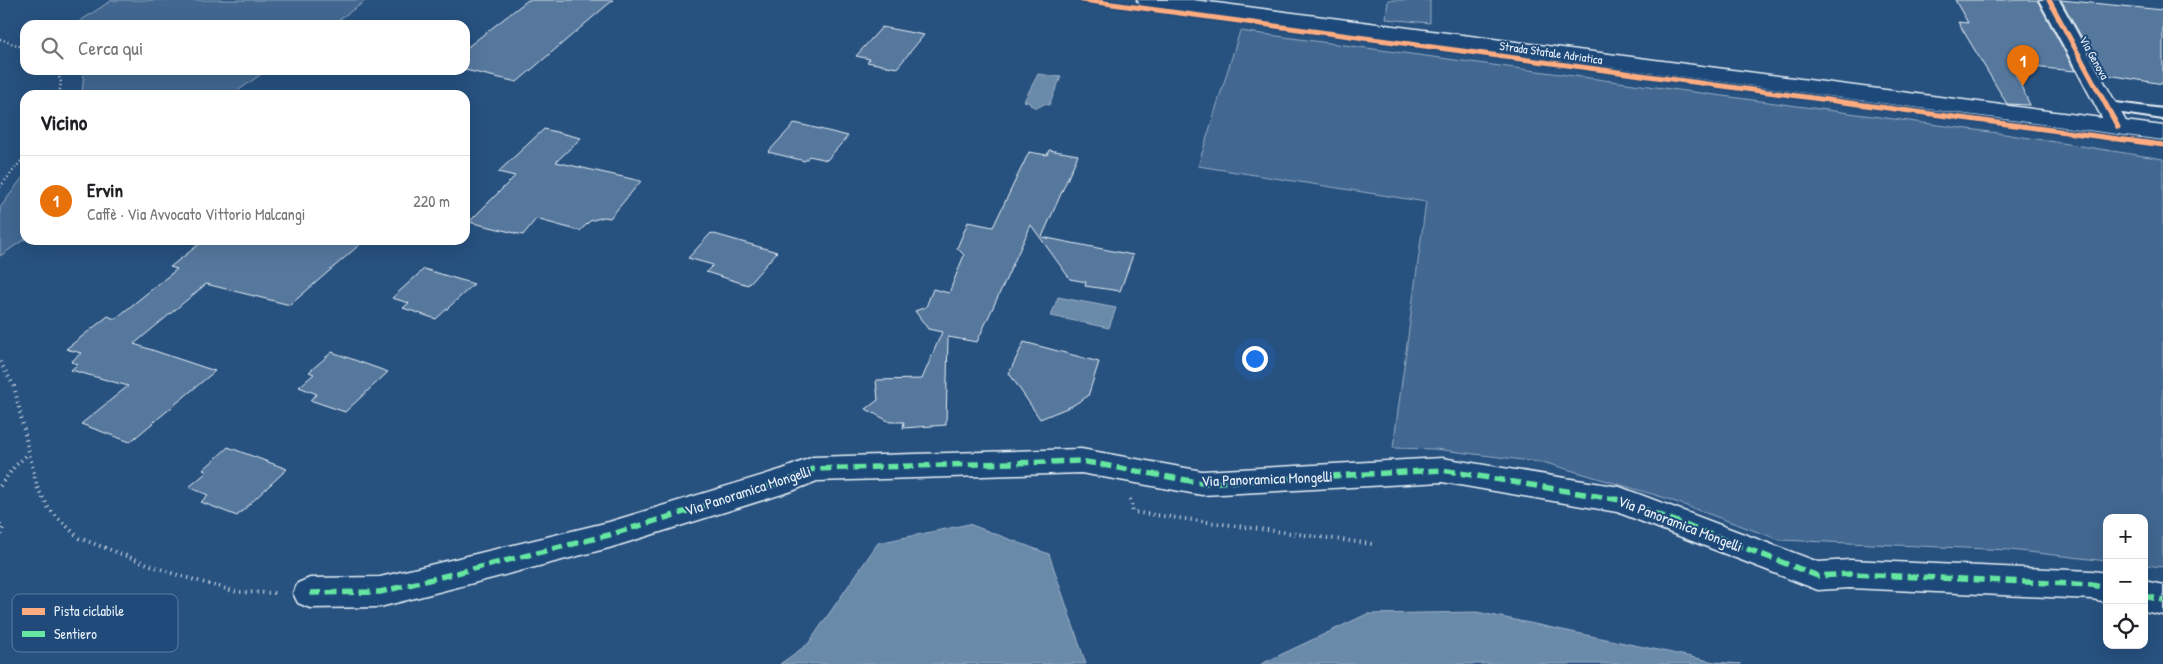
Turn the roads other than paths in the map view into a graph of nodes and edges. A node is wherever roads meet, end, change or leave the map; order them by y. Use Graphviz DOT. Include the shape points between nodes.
graph roads {
  1 [pos="1147,0"];
  2 [pos="2049,0"];
  3 [pos="2108,107"];
  4 [pos="2163,114"];
  5 [pos="2118,127"];
  6 [pos="2163,133"];
  7 [pos="2103,587"];
  8 [pos="310,593"];
  9 [pos="2148,597"];
  10 [pos="2163,600"];
  1 -- 5 [label="street, Strada Statale Adriatica"];
  2 -- 3 [label="street, Via Genova"];
  3 -- 4 [label="lane"];
  3 -- 5 [label="street, Via Genova"];
  5 -- 6 [label="street, Strada Statale Adriatica"];
  7 -- 8 [label="street, Via Panoramica Mongelli" via="1859,574 1818,576 1620,500 1442,470 1202,483 1081,460 813,469 792,479 609,535 380,592"];
  9 -- 10 [label="street"];
}
